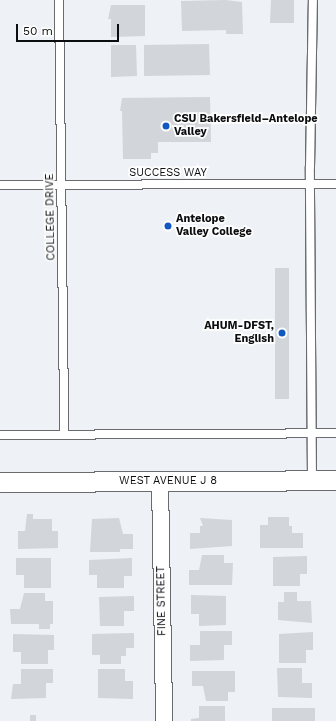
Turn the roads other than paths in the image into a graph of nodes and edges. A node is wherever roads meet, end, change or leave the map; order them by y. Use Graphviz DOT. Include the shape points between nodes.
graph roads {
  1 [pos="59,0"];
  2 [pos="313,0"];
  3 [pos="310,184"];
  4 [pos="336,184"];
  5 [pos="0,185"];
  6 [pos="62,185"];
  7 [pos="311,433"];
  8 [pos="336,433"];
  9 [pos="64,434"];
  10 [pos="0,435"];
  11 [pos="312,480"];
  12 [pos="336,480"];
  13 [pos="160,481"];
  14 [pos="0,482"];
  15 [pos="164,721"];
  1 -- 6 [label="lane, COLLEGE DRIVE"];
  2 -- 3 [label="lane"];
  3 -- 4 [label="lane, SUCCESS WAY"];
  3 -- 6 [label="lane, SUCCESS WAY"];
  3 -- 7 [label="lane"];
  5 -- 6 [label="lane, SUCCESS WAY"];
  6 -- 9 [label="lane, COLLEGE DRIVE"];
  7 -- 8 [label="lane"];
  7 -- 9 [label="lane"];
  7 -- 11 [label="lane"];
  9 -- 10 [label="lane"];
  11 -- 12 [label="street, WEST AVENUE J 8"];
  11 -- 13 [label="street, WEST AVENUE J 8"];
  13 -- 14 [label="street, WEST AVENUE J 8"];
  13 -- 15 [label="street, FINE STREET"];
}
